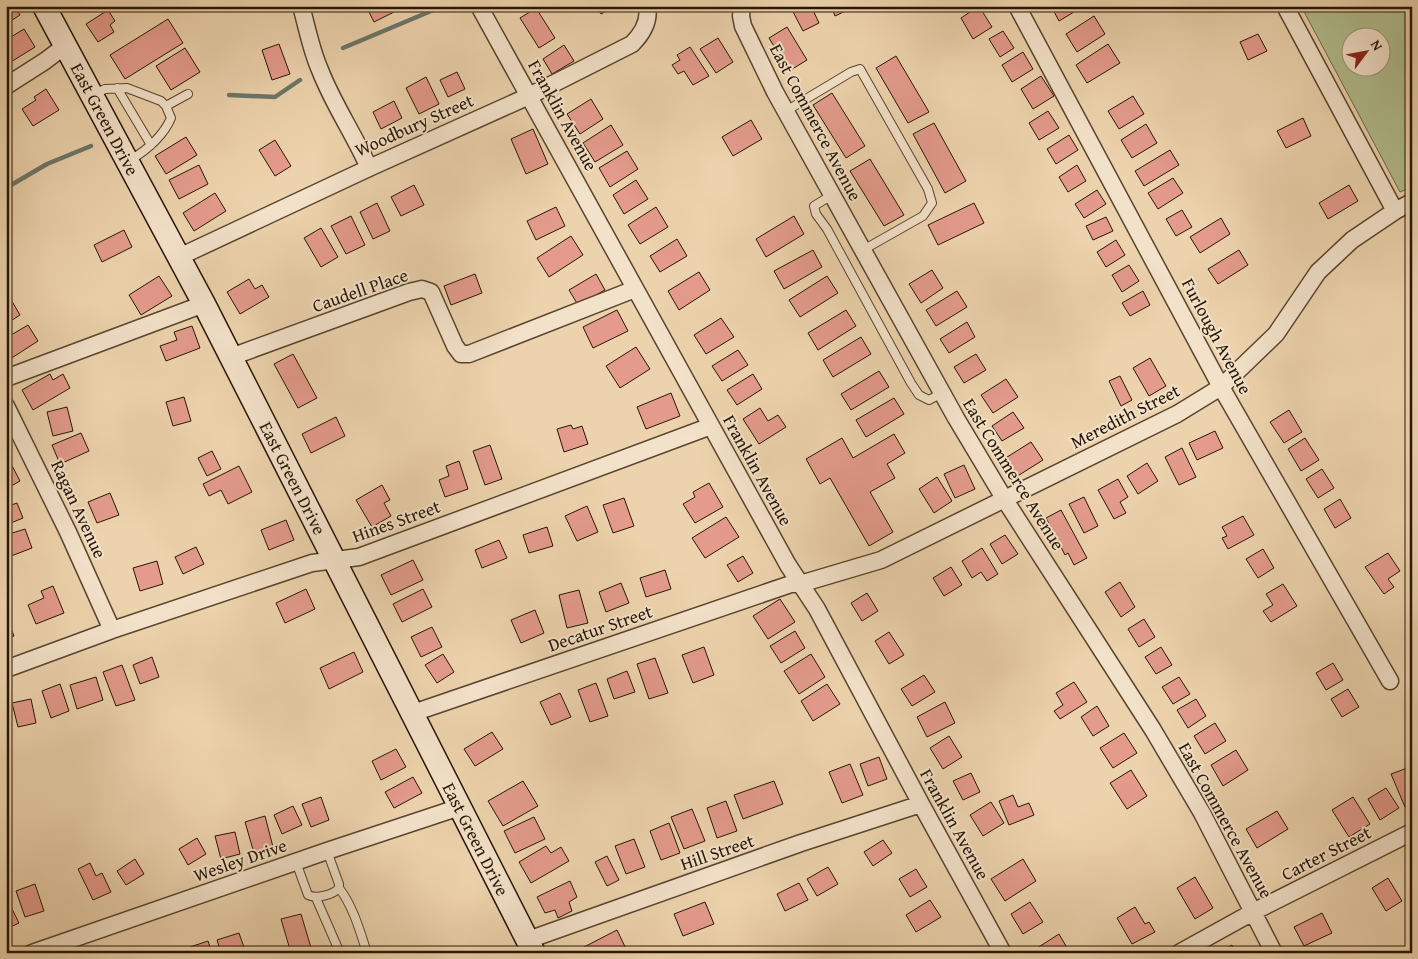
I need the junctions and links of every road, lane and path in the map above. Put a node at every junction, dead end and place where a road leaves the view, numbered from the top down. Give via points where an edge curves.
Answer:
1 (44, 6) edge
2 (301, 6) edge
3 (479, 6) edge
4 (709, 6) edge
5 (742, 6) edge
6 (1017, 6) edge
7 (1285, 6) edge
8 (648, 9) edge
9 (66, 45) junction
10 (6, 86) edge
11 (118, 88) junction
12 (188, 94) dead end
13 (92, 95) junction
14 (529, 96) junction
15 (166, 106) junction
16 (786, 111) junction
17 (151, 145) junction
18 (128, 162) junction
19 (369, 168) junction
20 (832, 195) junction
21 (1412, 202) edge
22 (1395, 211) junction
23 (863, 250) junction
24 (179, 257) junction
25 (635, 289) junction
26 (204, 304) junction
27 (231, 357) junction
28 (6, 378) edge
29 (1221, 387) junction
30 (942, 393) junction
31 (6, 406) edge
32 (711, 426) junction
33 (1005, 500) junction
34 (335, 560) junction
35 (800, 584) junction
36 (112, 630) junction
37 (6, 669) edge
38 (1390, 681) dead end
39 (413, 713) junction
40 (920, 804) junction
41 (460, 807) junction
42 (1412, 832) edge
43 (326, 851) junction
44 (296, 862) junction
45 (339, 888) junction
46 (316, 898) junction
47 (1253, 912) junction
48 (529, 949) edge
49 (32, 953) edge
50 (340, 953) edge
51 (367, 953) edge
52 (1003, 953) edge
53 (1179, 953) edge
54 (1274, 953) edge

1 - 9 main road, East Green Drive
2 - 19 street via 319,68
3 - 14 street, Franklin Avenue
4 - 8 path
5 - 16 street, East Commerce Avenue via 743,26
6 - 29 street, Furlough Avenue
7 - 22 street
8 - 14 street, Woodbury Street via 645,26 632,44
9 - 10 street
9 - 13 main road, East Green Drive
11 - 13 lane
11 - 15 lane via 154,98
11 - 17 lane
12 - 15 lane
13 - 18 main road, East Green Drive
14 - 19 street, Woodbury Street
14 - 25 street, Franklin Avenue
15 - 17 lane via 170,118 168,126
16 - 20 street, East Commerce Avenue
16 - 23 lane via 851,72 860,70 928,189 932,203 923,216
17 - 18 lane
18 - 24 main road, East Green Drive
19 - 24 street, Woodbury Street
20 - 23 street, East Commerce Avenue
20 - 30 lane via 814,206 816,214 919,395 929,400
21 - 22 street, Meredith Street
22 - 29 street, Meredith Street via 1352,240 1318,272 1276,334
23 - 30 street, East Commerce Avenue
24 - 26 main road, East Green Drive
25 - 27 street, Caudell Place via 469,354 461,354 455,346 431,292 422,289
25 - 32 street, Franklin Avenue
26 - 27 main road, East Green Drive
26 - 28 street
27 - 34 main road, East Green Drive
29 - 33 street, Meredith Street via 1177,414
29 - 38 street, Furlough Avenue
30 - 33 street, East Commerce Avenue
31 - 36 street, Ragan Avenue
32 - 34 street, Hines Street via 359,557
32 - 35 street, Franklin Avenue
33 - 35 street, Meredith Street via 881,560
33 - 47 street, East Commerce Avenue via 1153,730 1202,813
34 - 36 street, Hines Street via 312,563
34 - 39 main road, East Green Drive
35 - 39 street, Decatur Street via 791,584
35 - 40 street, Franklin Avenue via 817,609
36 - 37 street, Hines Street
39 - 41 main road, East Green Drive
40 - 48 street, Hill Street via 801,844
40 - 52 street, Franklin Avenue
41 - 43 street, Wesley Drive
41 - 48 main road, East Green Drive
42 - 47 street, Carter Street
43 - 44 street, Wesley Drive
43 - 45 lane
44 - 46 lane via 308,895
44 - 49 street, Wesley Drive
45 - 46 lane
45 - 51 lane via 353,913
46 - 50 lane
47 - 53 street, Carter Street
47 - 54 street, East Commerce Avenue

